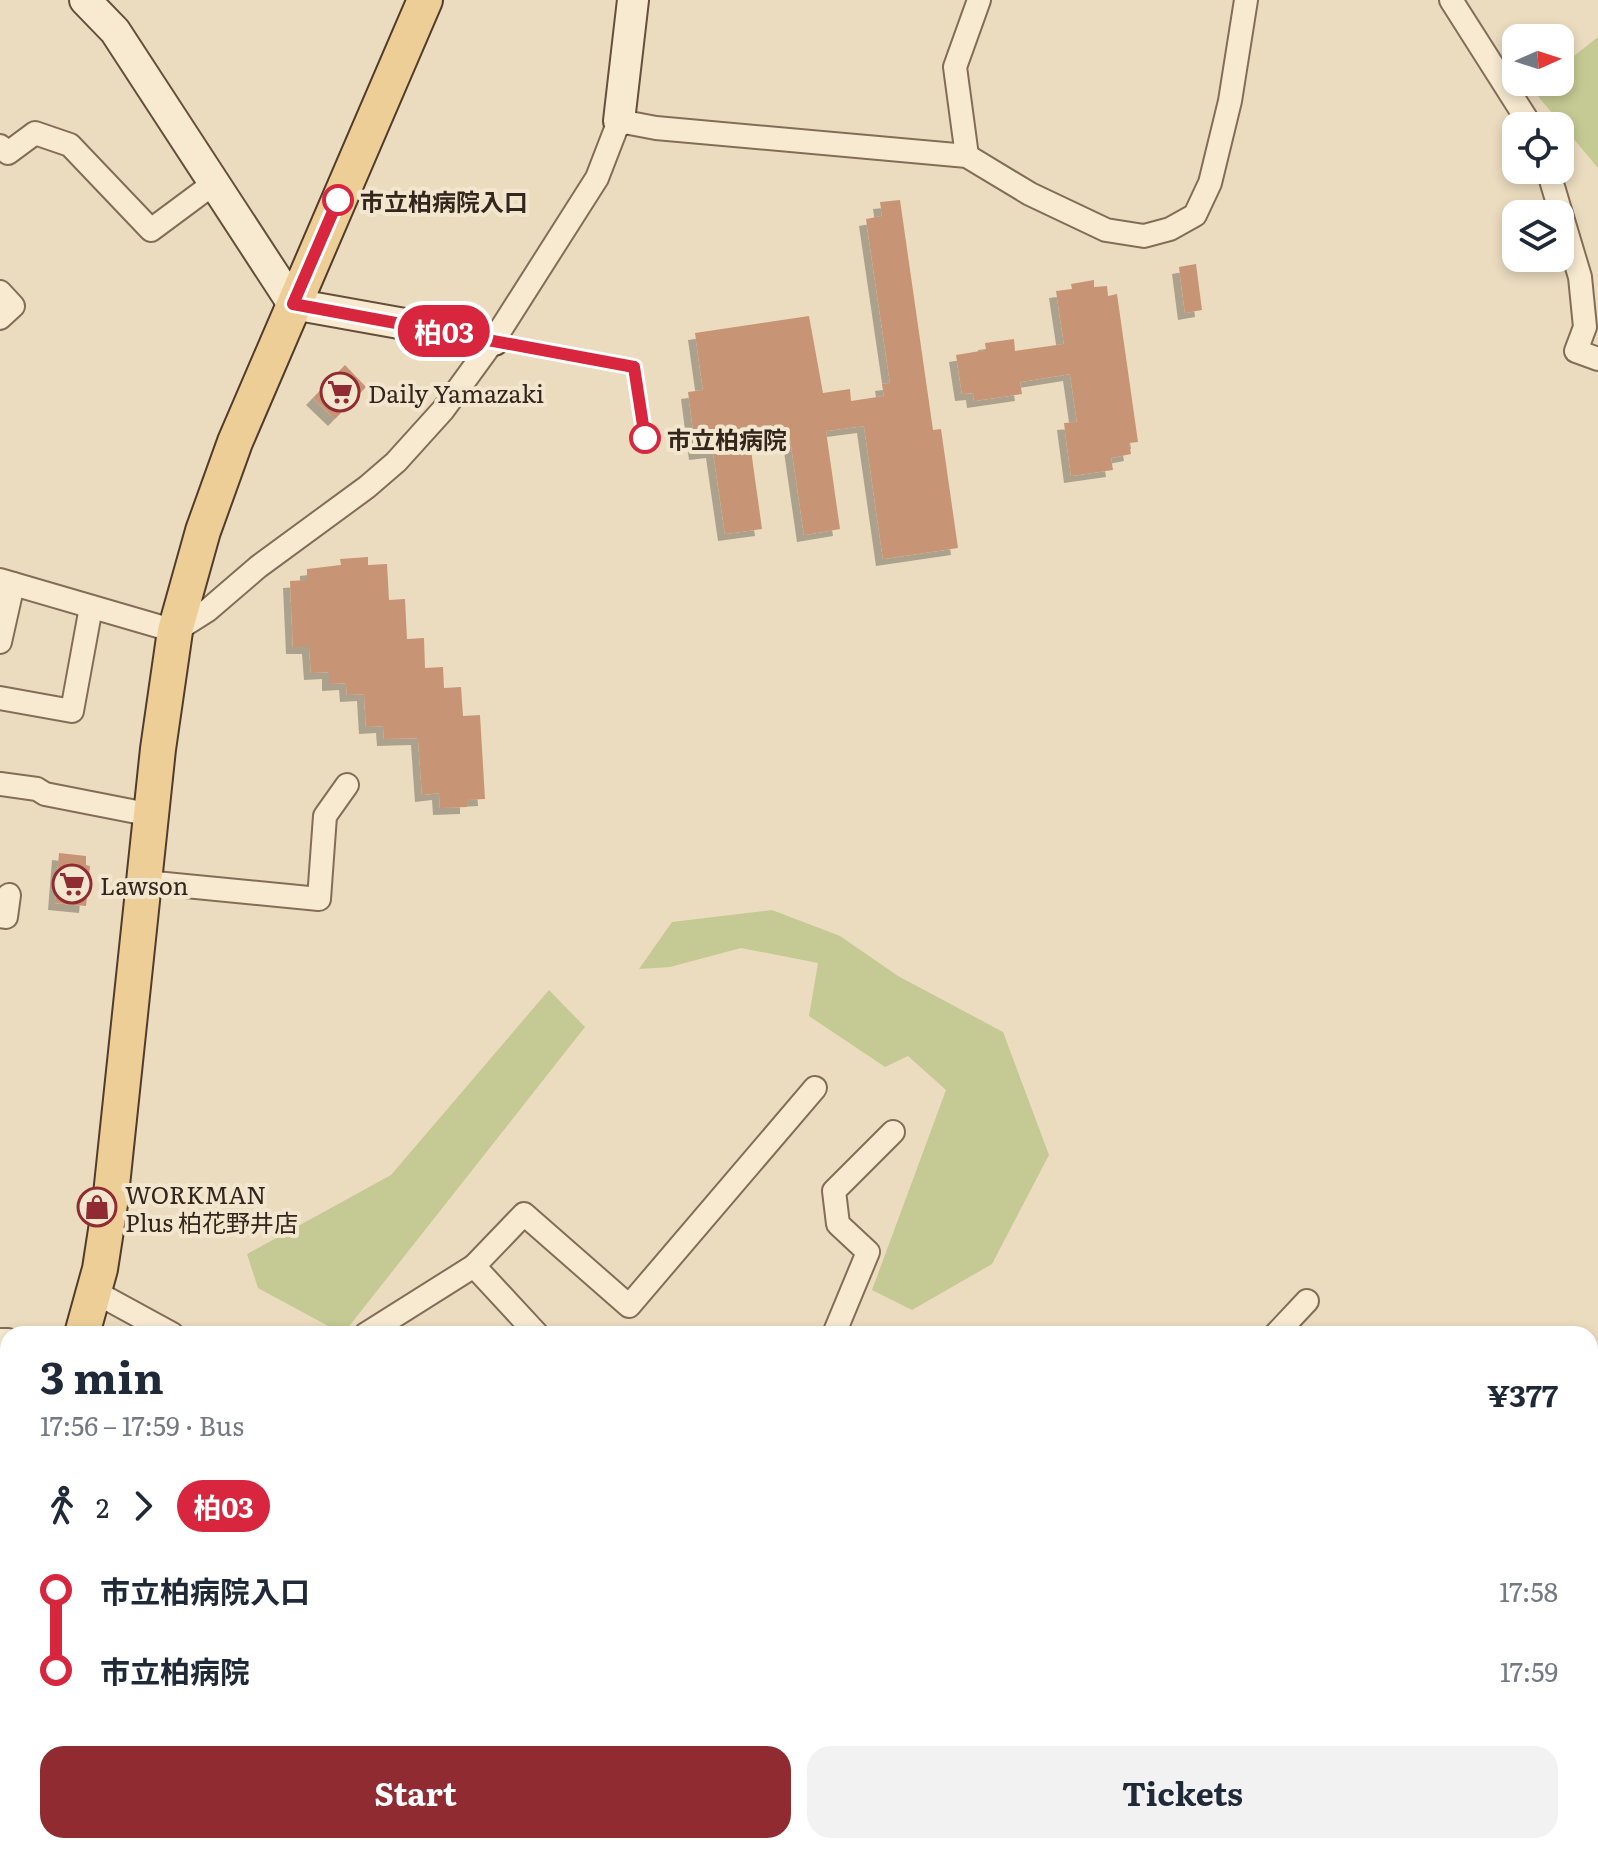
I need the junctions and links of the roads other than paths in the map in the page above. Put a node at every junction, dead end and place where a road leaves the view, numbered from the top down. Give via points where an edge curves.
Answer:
1 (85, 0) edge
2 (425, 0) edge
3 (633, 0) edge
4 (979, 0) edge
5 (1246, 0) edge
6 (1451, 0) edge
7 (1522, 112) edge
8 (619, 121) junction
9 (0, 146) edge
10 (967, 156) junction
11 (213, 184) junction
12 (1552, 184) edge
13 (0, 292) edge
14 (293, 304) junction
15 (0, 318) edge
16 (494, 340) junction
17 (1598, 359) edge
18 (6, 582) edge
19 (91, 607) junction
20 (175, 631) junction
21 (0, 642) edge
22 (0, 698) edge
23 (0, 784) edge
24 (347, 785) dead end
25 (152, 815) junction
26 (145, 882) junction
27 (9, 895) dead end
28 (0, 916) edge
29 (815, 1088) dead end
30 (893, 1132) dead end
31 (474, 1266) junction
32 (95, 1292) junction
33 (1307, 1301) dead end
34 (84, 1326) edge
35 (157, 1326) edge
36 (379, 1326) edge
37 (530, 1326) edge
38 (837, 1326) edge
39 (1284, 1326) edge

1 - 11 street via 115,31
2 - 14 main road
3 - 8 street
4 - 10 street via 955,67
5 - 10 street via 1210,183 1195,215 1170,229 1144,236 1106,230
6 - 7 street
8 - 10 street
8 - 16 street via 597,178
9 - 11 street via 8,153 35,133 70,145 151,230
11 - 14 street
12 - 17 street via 1580,277 1585,327 1576,351
13 - 15 street via 13,306
14 - 16 street
14 - 20 main road via 217,487
16 - 20 street via 443,410 396,462
18 - 19 street
18 - 21 street
19 - 20 street
19 - 22 street via 72,711
20 - 25 main road
23 - 25 street
24 - 26 street via 325,816 319,899
25 - 26 main road
26 - 32 main road via 110,1204
27 - 28 street via 6,917
29 - 31 street via 629,1306 524,1214
30 - 38 street via 834,1191 838,1224 868,1252
31 - 36 street
31 - 37 street
32 - 34 main road
32 - 35 street
33 - 39 street

